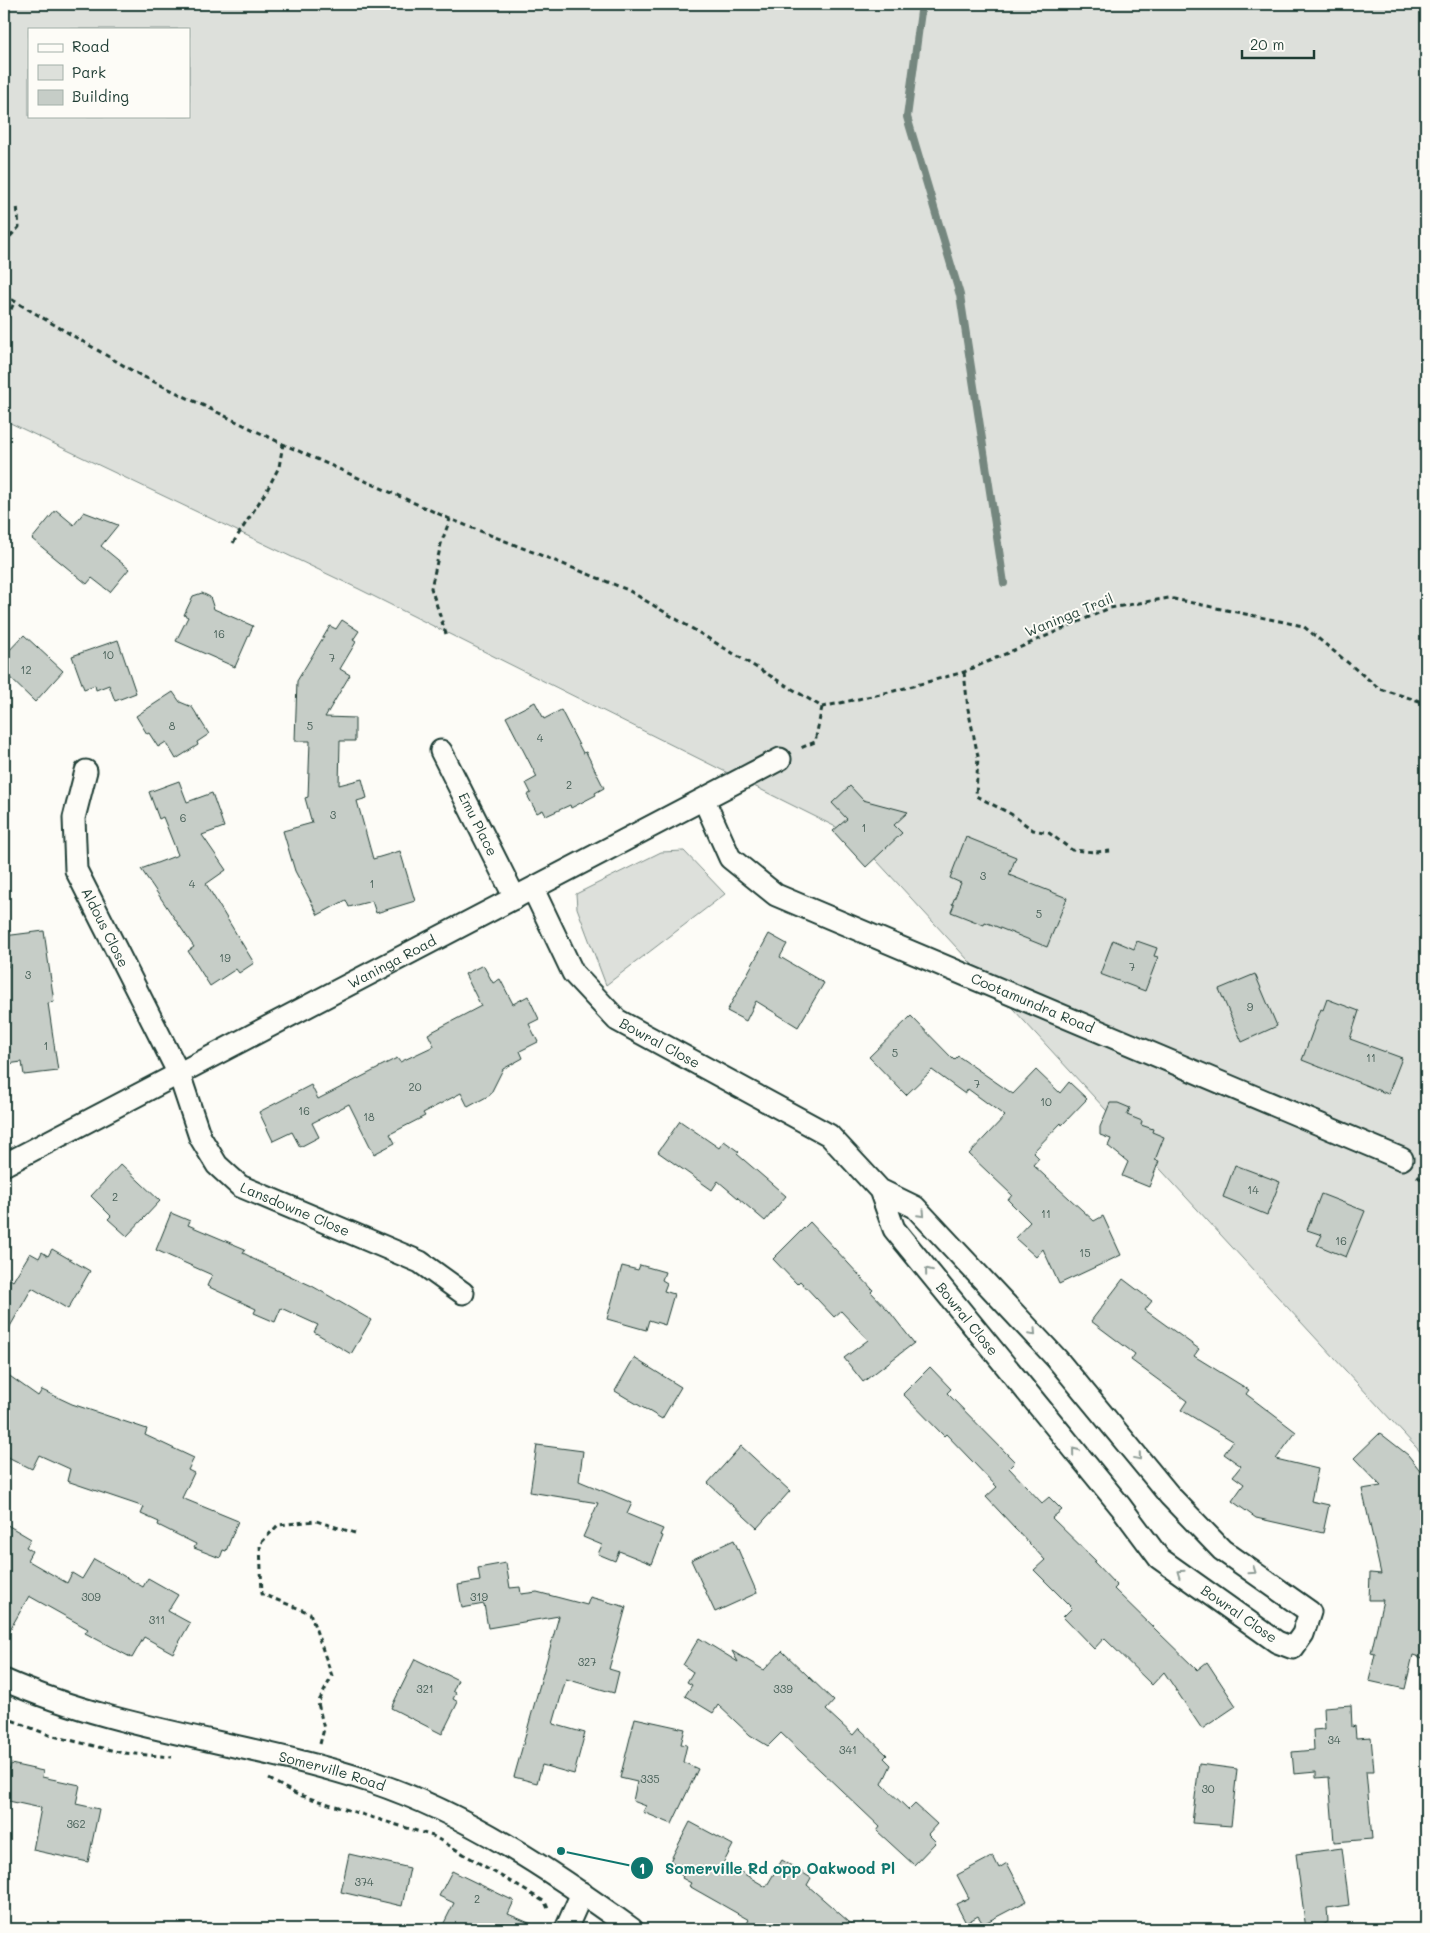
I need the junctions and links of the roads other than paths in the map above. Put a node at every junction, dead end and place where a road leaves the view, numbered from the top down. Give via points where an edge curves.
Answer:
1 (441, 751) dead end
2 (780, 759) road end
3 (86, 771) dead end
4 (704, 800) junction
5 (524, 893) junction
6 (179, 1074) junction
7 (1402, 1159) dead end
8 (4, 1165) edge
9 (880, 1190) junction
10 (463, 1293) dead end
11 (4, 1680) edge
12 (582, 1893) junction
13 (559, 1924) edge
14 (632, 1929) edge

1 - 5 street, Emu Place
2 - 4 street, Waninga Road
3 - 6 street, Aldous Close via 74,818 76,870
4 - 5 street, Waninga Road
4 - 7 street, Cootamundra Road via 730,858 776,896
5 - 6 street, Waninga Road
5 - 9 street, Bowral Close via 573,973 617,1020 829,1135
6 - 8 street, Waninga Road
6 - 10 street, Lansdowne Close via 200,1137 217,1166 240,1186 420,1262
9 -> 9 street, Bowral Close via 915,1208 1057,1359 1170,1496 1222,1550 1310,1612 1303,1634 1293,1648 1276,1642 1159,1558 894,1229
11 - 12 street, Somerville Road via 121,1720 373,1782 429,1804 498,1840
12 - 13 street
12 - 14 street, Somerville Road

